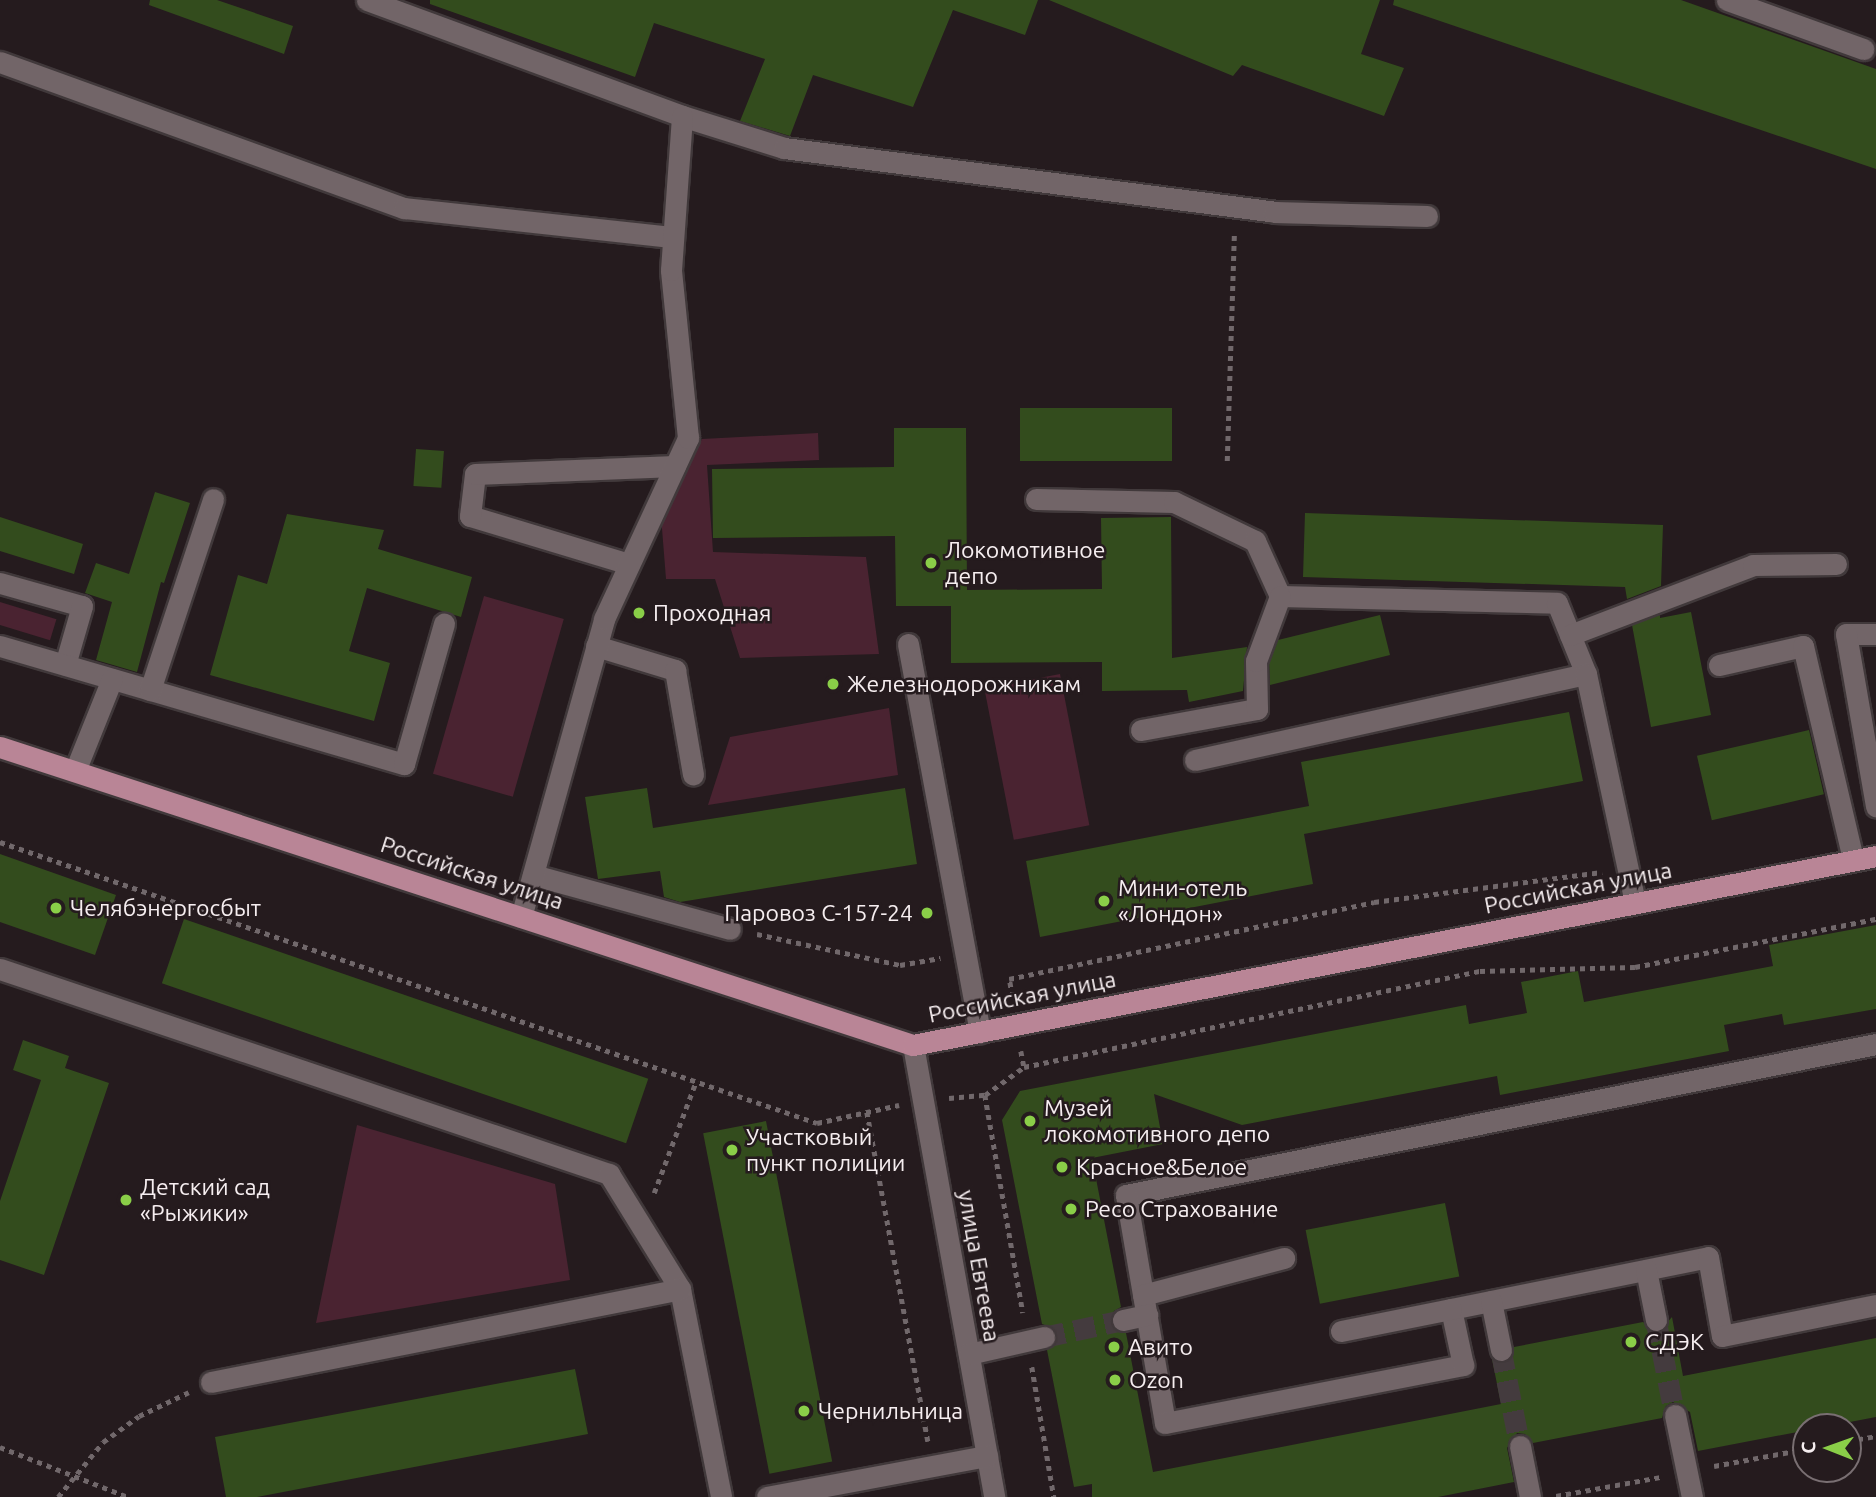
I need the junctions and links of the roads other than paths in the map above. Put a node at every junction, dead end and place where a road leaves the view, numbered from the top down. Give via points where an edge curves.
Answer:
1 (367, 0) edge
2 (1727, 0) edge
3 (1863, 50) dead end
4 (0, 62) edge
5 (682, 116) junction
6 (1427, 216) dead end
7 (672, 237) junction
8 (675, 466) junction
9 (213, 499) dead end
10 (1036, 499) dead end
11 (629, 564) junction
12 (1836, 564) dead end
13 (0, 583) edge
14 (1280, 596) junction
15 (444, 624) dead end
16 (1876, 634) edge
17 (1570, 635) junction
18 (908, 644) dead end
19 (0, 646) edge
20 (596, 646) junction
21 (65, 664) junction
22 (1718, 665) dead end
23 (1586, 674) junction
24 (112, 679) junction
25 (150, 690) junction
26 (1141, 730) dead end
27 (0, 747) edge
28 (1195, 760) dead end
29 (75, 771) junction
30 (693, 774) dead end
31 (1876, 806) edge
32 (1876, 856) edge
33 (1853, 860) junction
34 (533, 875) junction
35 (1634, 903) junction
36 (521, 917) junction
37 (730, 929) road end
38 (0, 969) edge
39 (979, 1032) junction
40 (1876, 1044) edge
41 (912, 1045) junction
42 (1284, 1258) dead end
43 (1646, 1269) junction
44 (680, 1289) junction
45 (1491, 1301) junction
46 (1145, 1305) junction
47 (1876, 1305) edge
48 (1451, 1309) junction
49 (1123, 1320) tunnel mouth
50 (1656, 1320) tunnel mouth
51 (1341, 1331) dead end
52 (1036, 1339) tunnel mouth
53 (1501, 1350) tunnel mouth
54 (969, 1354) junction
55 (211, 1382) road end
56 (1675, 1415) tunnel mouth
57 (1520, 1446) tunnel mouth
58 (987, 1456) junction
59 (720, 1497) edge
60 (767, 1497) edge
61 (994, 1497) edge
62 (1531, 1497) edge
63 (1692, 1497) edge

1 - 5 street
2 - 3 street
4 - 7 street via 404,208
5 - 6 street via 784,148 1274,212
5 - 7 street
7 - 8 street via 671,270 688,438
8 - 11 street
8 - 11 street via 475,474 470,516
9 - 25 street
10 - 14 street via 1174,502 1255,541
11 - 20 street
12 - 17 street via 1753,565
13 - 21 street via 82,606
14 - 17 street via 1557,603
14 - 26 street via 1256,661 1257,709
15 - 25 street via 404,764
16 - 31 street via 1846,634
17 - 23 street
18 - 39 street
19 - 21 street
20 - 30 street via 675,670
20 - 34 street
21 - 24 street
22 - 33 street via 1803,646
23 - 28 street
23 - 35 street
24 - 25 street
24 - 29 street
27 - 29 main road, Российская улица
29 - 36 main road, Российская улица
32 - 33 main road, Российская улица
33 - 35 main road, Российская улица
34 - 36 street
34 - 37 street
35 - 39 main road, Российская улица
36 - 41 main road, Российская улица
38 - 44 street via 609,1174
39 - 41 main road, Российская улица
40 - 46 street via 1126,1195
41 - 54 street, улица Евтеева
42 - 46 street
43 - 45 street
43 - 47 street via 1708,1257 1722,1336
43 - 50 street
44 - 55 street
44 - 59 street
45 - 48 street
45 - 53 street
46 - 48 street via 1165,1423 1463,1365
46 - 49 street
48 - 51 street
52 - 54 street
54 - 58 street, улица Евтеева
56 - 63 street
57 - 62 street
58 - 60 street
58 - 61 street, улица Евтеева

